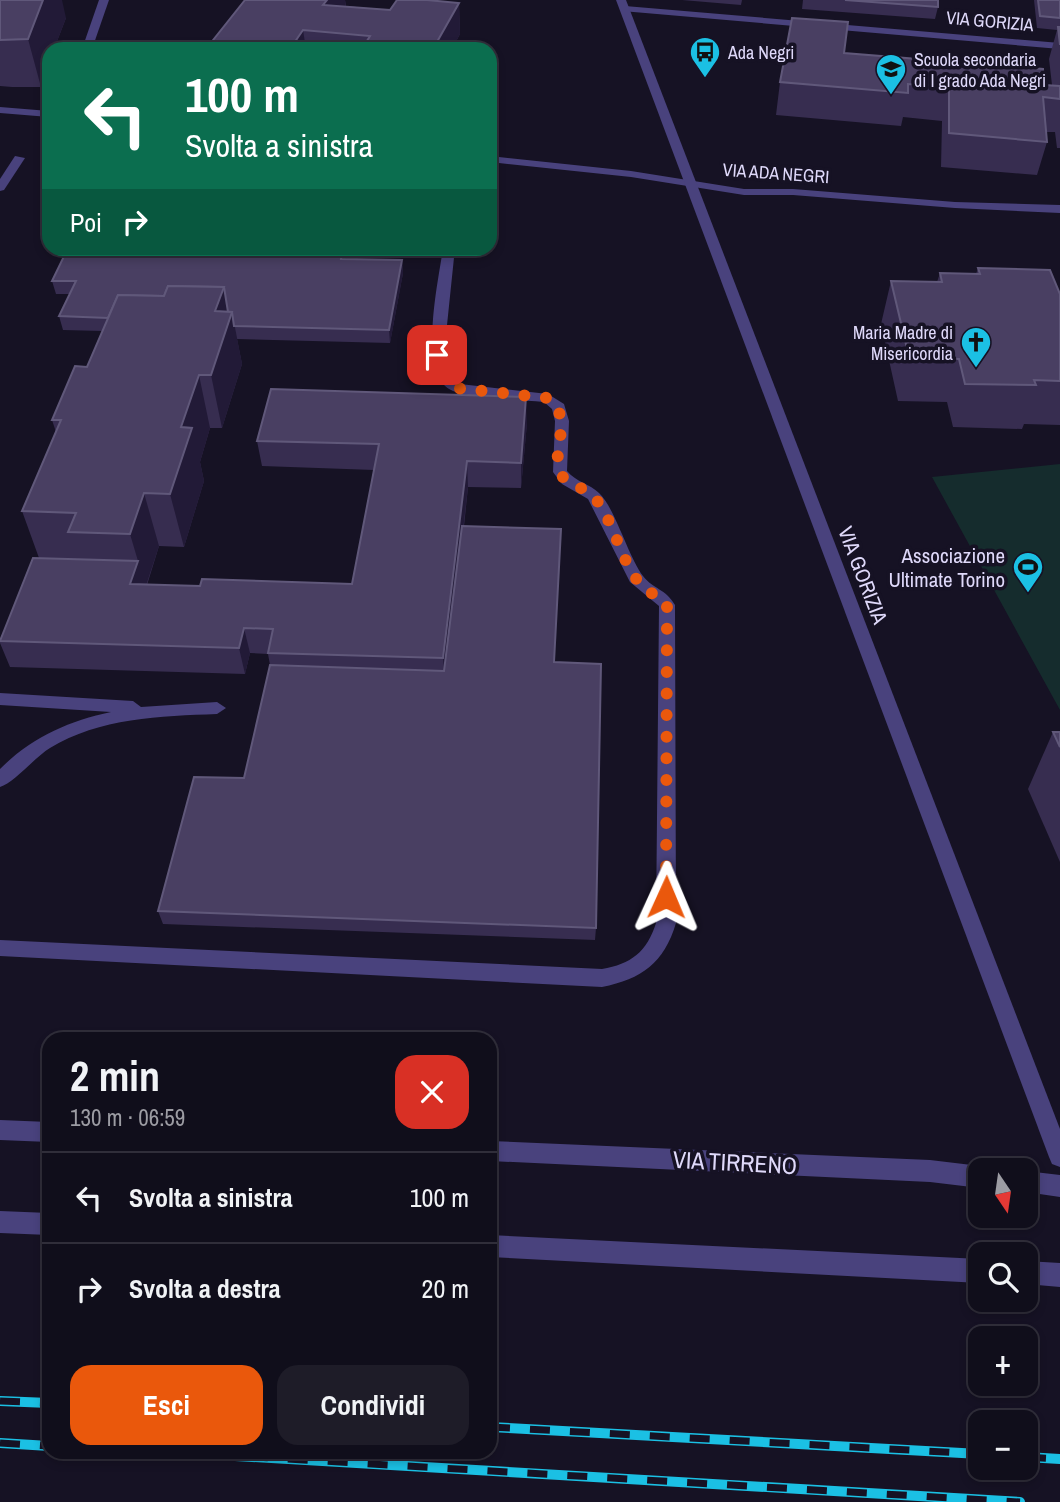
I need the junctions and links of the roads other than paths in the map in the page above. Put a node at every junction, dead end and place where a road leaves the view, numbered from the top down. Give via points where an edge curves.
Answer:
1 (104, 0) edge
2 (623, 5) edge
3 (89, 42) edge
4 (1060, 46) edge
5 (0, 110) edge
6 (42, 113) edge
7 (19, 158) dead end
8 (497, 160) edge
9 (691, 183) junction
10 (0, 188) edge
11 (1060, 209) edge
12 (448, 256) edge
13 (0, 699) edge
14 (217, 708) dead end
15 (165, 709) junction
16 (0, 780) edge
17 (0, 948) edge
18 (0, 1130) edge
19 (42, 1132) edge
20 (497, 1152) edge
21 (1060, 1157) edge
22 (968, 1176) edge
23 (1038, 1183) edge
24 (1060, 1186) edge
25 (0, 1222) edge
26 (42, 1224) edge
27 (497, 1246) edge
28 (968, 1270) edge
29 (1038, 1274) edge
30 (1060, 1275) edge

1 - 3 street
2 - 4 street, VIA GORIZIA
2 - 9 street, VIA GORIZIA
5 - 6 street
7 - 10 street
8 - 9 street, VIA ADA NEGRI
9 - 11 street, VIA ADA NEGRI via 744,192
9 - 21 street, VIA GORIZIA
12 - 17 street via 437,355 448,382 456,388 548,398 559,407 560,472 566,481 594,496 636,578 667,605 666,923 656,952 630,970 602,978
13 - 15 street
14 - 15 street
15 - 16 street via 96,720 40,745
18 - 19 street
20 - 22 street, VIA TIRRENO
23 - 24 street
25 - 26 street
27 - 28 street
29 - 30 street

